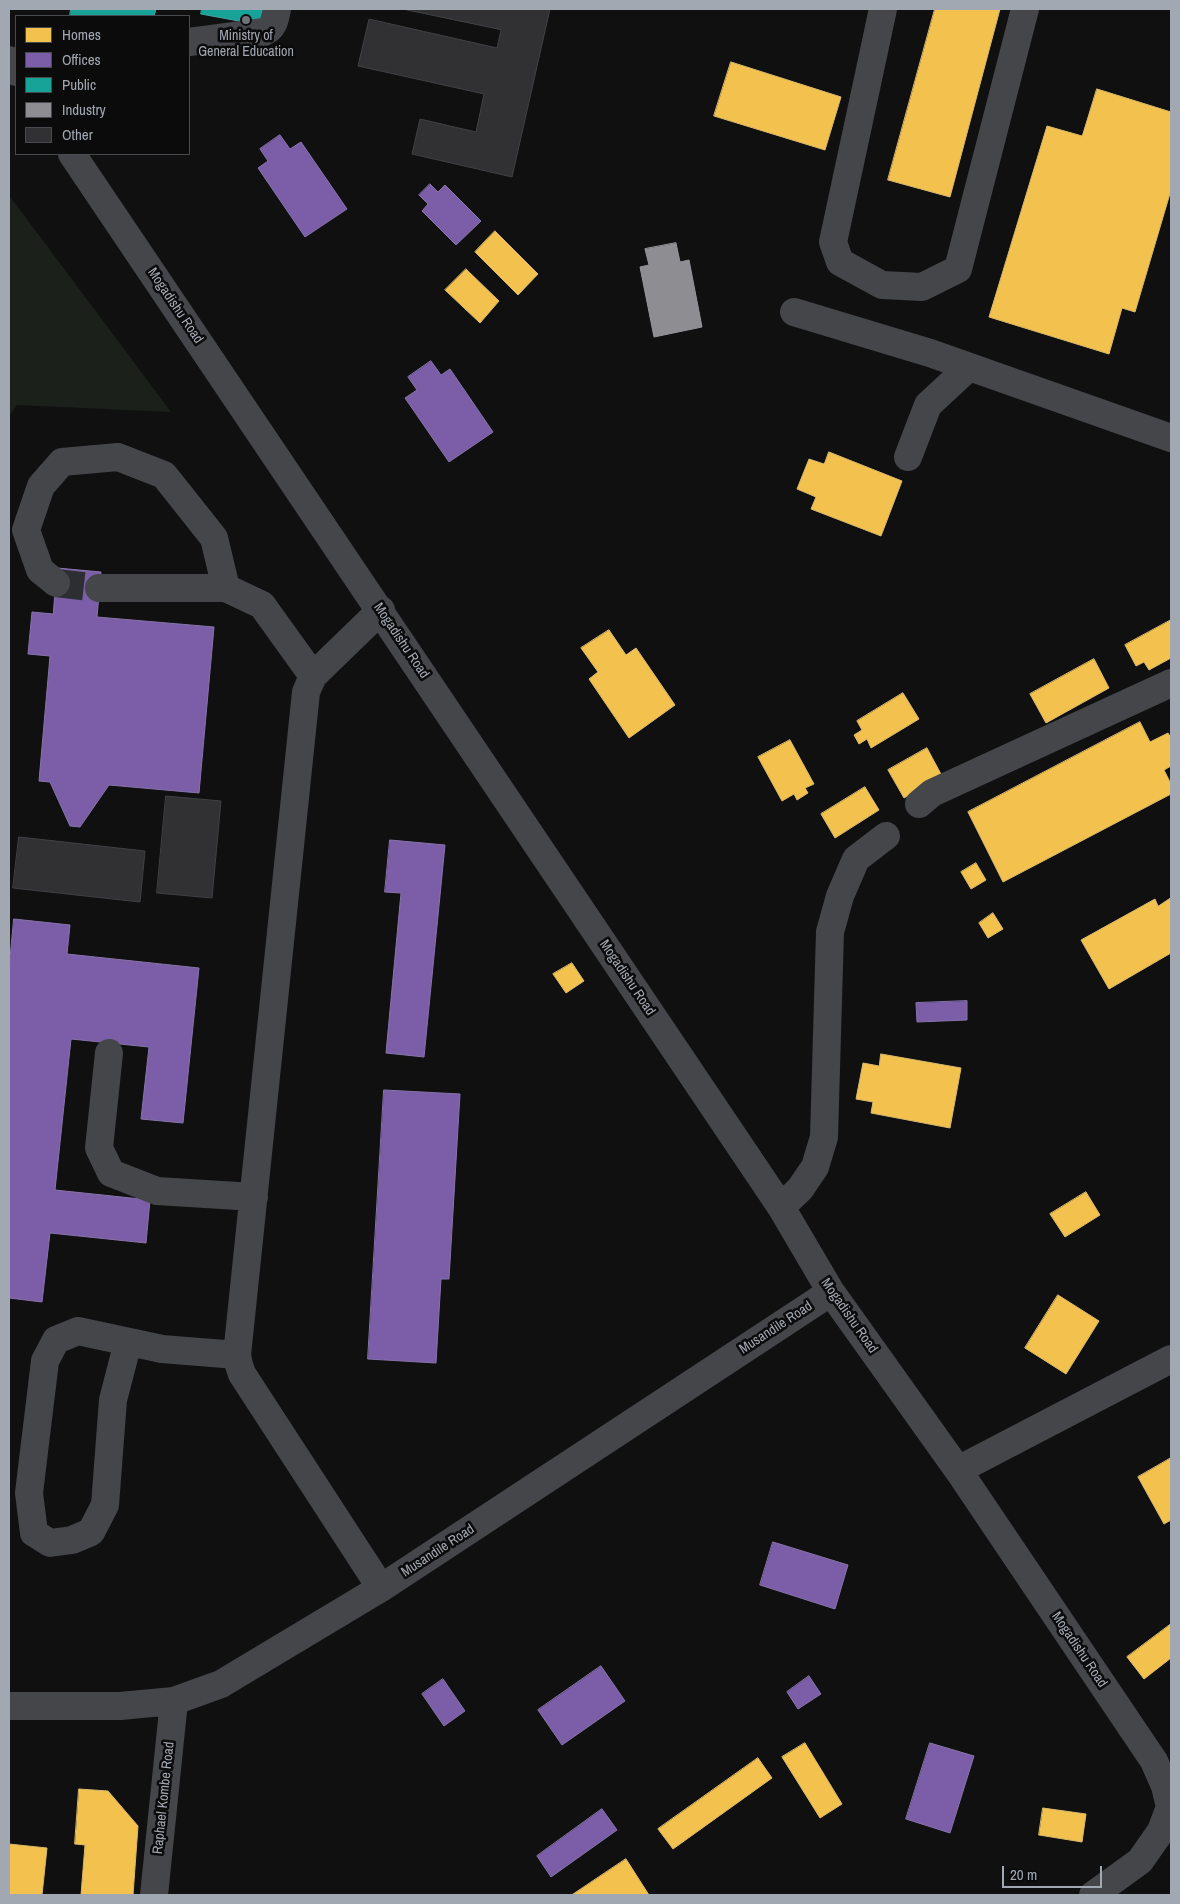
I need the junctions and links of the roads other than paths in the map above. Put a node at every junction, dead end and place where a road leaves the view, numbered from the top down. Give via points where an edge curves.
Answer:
1 (277, 9) edge
2 (883, 9) edge
3 (1025, 9) edge
4 (190, 42) edge
5 (73, 155) edge
6 (794, 312) dead end
7 (969, 367) junction
8 (1171, 438) edge
9 (908, 456) dead end
10 (56, 583) tunnel mouth
11 (99, 588) tunnel mouth
12 (226, 588) junction
13 (380, 610) junction
14 (313, 676) junction
15 (1171, 683) edge
16 (919, 804) dead end
17 (886, 836) dead end
18 (109, 1053) dead end
19 (254, 1197) junction
20 (781, 1207) junction
21 (831, 1292) junction
22 (128, 1342) junction
23 (238, 1355) junction
24 (1171, 1360) edge
25 (958, 1470) junction
26 (381, 1588) junction
27 (174, 1701) junction
28 (9, 1706) edge
29 (1171, 1808) edge
30 (154, 1895) edge
31 (1093, 1895) edge

1 - 4 street via 270,30
2 - 3 street via 833,242 840,262 882,285 922,287 958,269
5 - 13 street, Mogadishu Road
6 - 7 street
7 - 8 street
7 - 9 street via 928,404
10 - 12 street via 40,570 26,530 41,486 62,462 118,457 164,475 214,538
11 - 12 street
12 - 14 street via 262,605
13 - 14 street
13 - 20 street, Mogadishu Road
14 - 19 street via 306,692
15 - 16 street via 932,793
17 - 20 street via 856,859 840,896 830,932 824,1137 815,1167 800,1189
18 - 19 street via 99,1148 111,1173 157,1191
19 - 23 street
20 - 21 street, Mogadishu Road
21 - 25 street, Mogadishu Road
21 - 26 street, Musandile Road
22 - 22 street via 113,1400 106,1505 91,1532 72,1540 50,1543 34,1533 29,1493 45,1361 56,1340 78,1331
22 - 23 street via 162,1349
23 - 26 street via 242,1374
24 - 25 street
25 - 29 street, Mogadishu Road via 1154,1761
26 - 27 street, Musandile Road via 221,1684
27 - 28 street, Musandile Road via 120,1706
27 - 30 street, Raphael Kombe Road
29 - 31 street via 1140,1861

